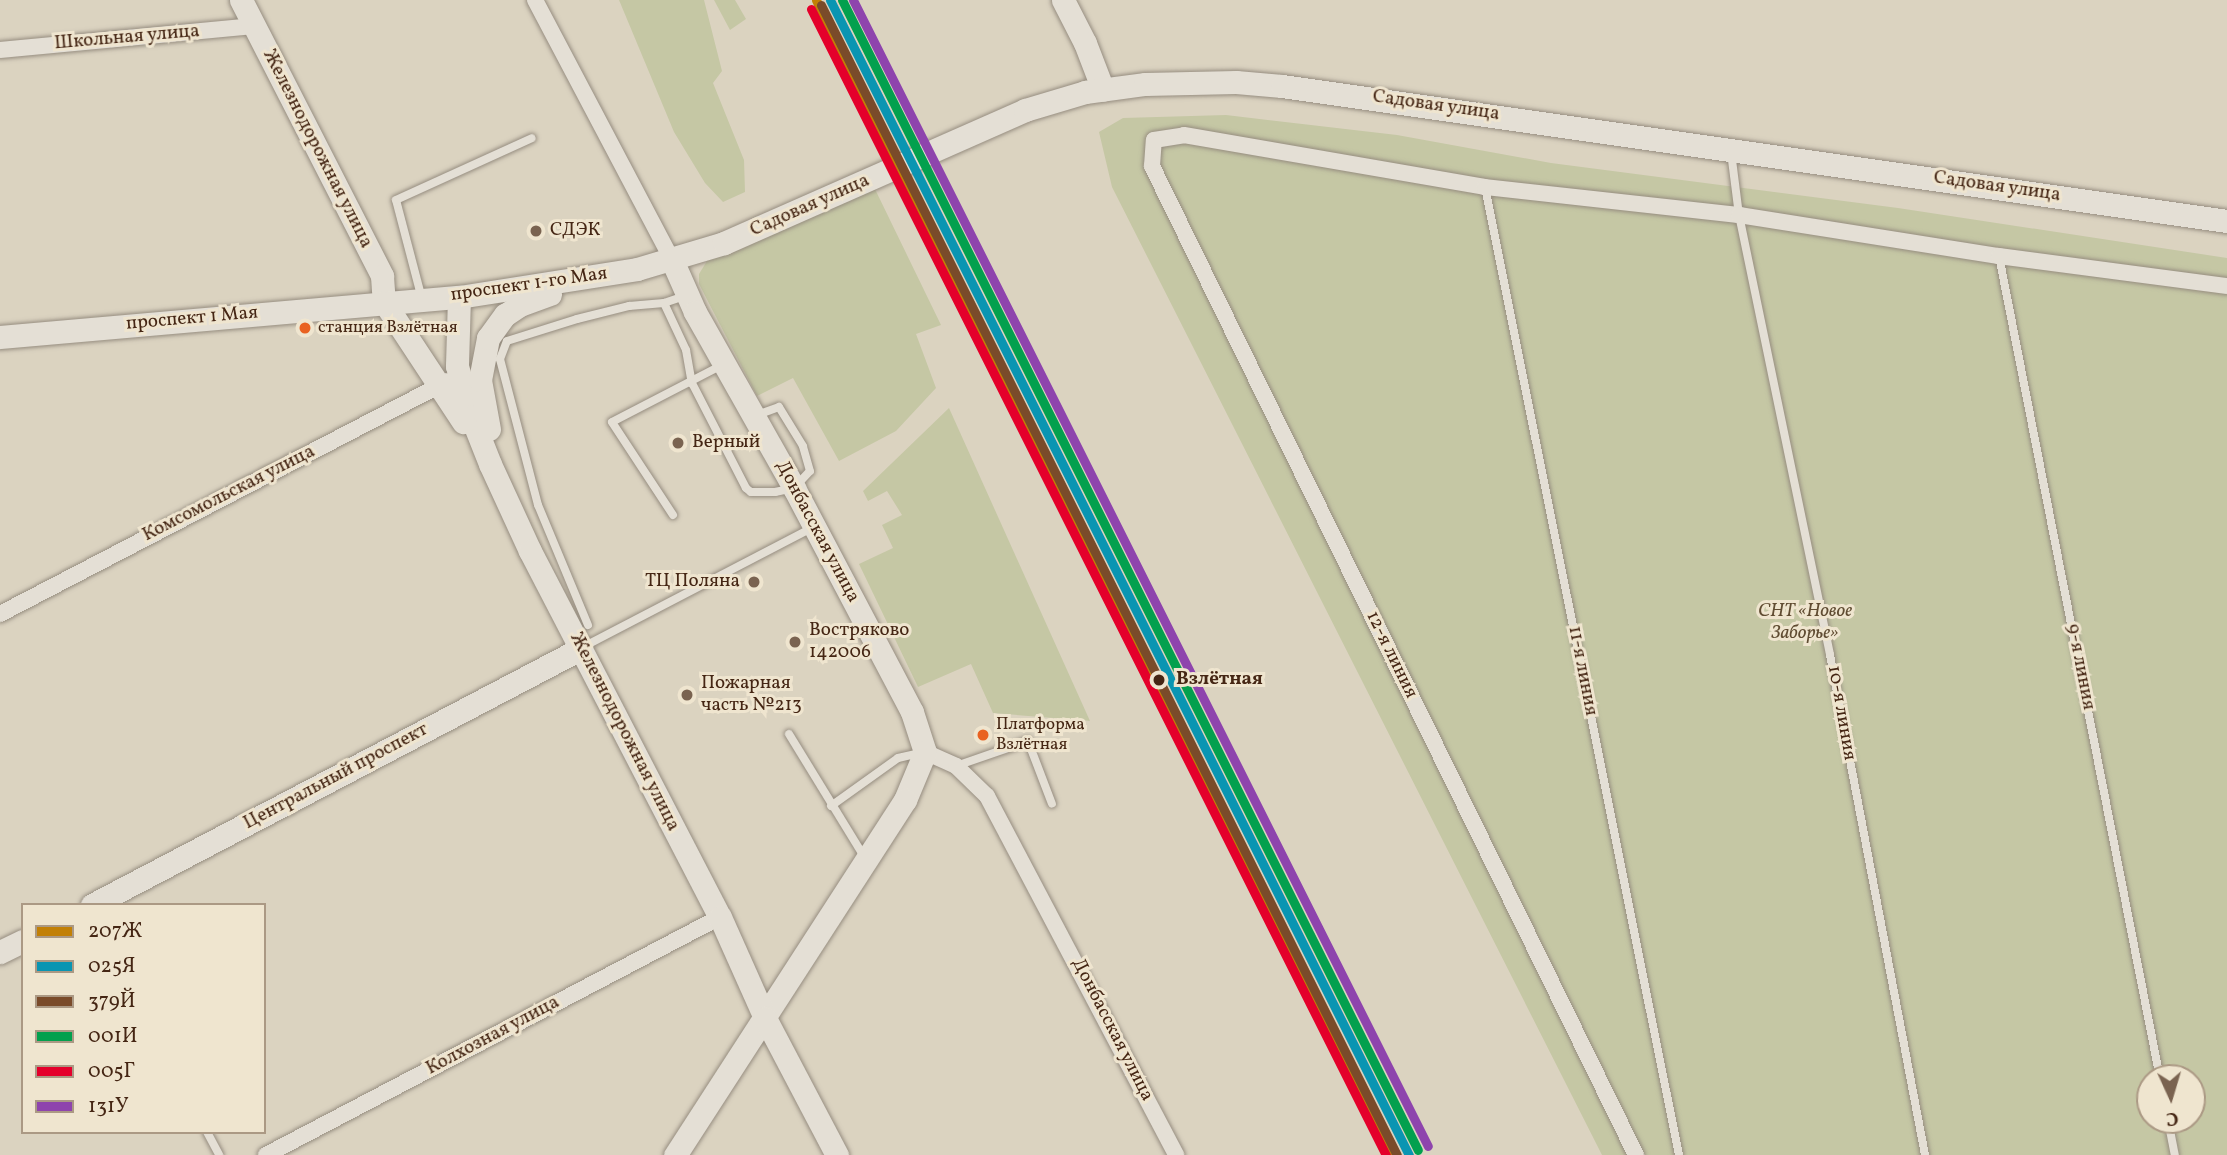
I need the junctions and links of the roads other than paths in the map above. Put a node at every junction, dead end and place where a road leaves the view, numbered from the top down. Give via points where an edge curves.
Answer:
1 (241, 0) edge
2 (535, 0) edge
3 (1063, 0) edge
4 (254, 26) junction
5 (0, 50) edge
6 (1103, 90) junction
7 (532, 138) dead end
8 (1731, 149) junction
9 (1485, 187) junction
10 (1738, 215) junction
11 (2227, 221) edge
12 (1999, 256) junction
13 (672, 260) junction
14 (637, 269) junction
15 (2227, 286) edge
16 (687, 295) junction
17 (458, 297) junction
18 (422, 299) junction
19 (384, 302) junction
20 (664, 303) junction
21 (0, 338) edge
22 (725, 363) junction
23 (450, 379) junction
24 (692, 383) junction
25 (794, 488) junction
26 (510, 508) junction
27 (673, 515) dead end
28 (815, 527) junction
29 (0, 614) edge
30 (588, 625) dead end
31 (580, 649) junction
32 (789, 734) dead end
33 (925, 752) junction
34 (956, 766) junction
35 (1052, 804) dead end
36 (831, 806) junction
37 (866, 860) junction
38 (96, 903) edge
39 (720, 917) junction
40 (21, 942) edge
41 (0, 952) edge
42 (765, 1018) junction
43 (2157, 1064) edge
44 (208, 1134) edge
45 (2171, 1134) edge
46 (219, 1155) edge
47 (266, 1155) edge
48 (675, 1155) edge
49 (836, 1155) edge
50 (1176, 1155) edge
51 (1636, 1155) edge
52 (1679, 1155) edge
53 (1925, 1155) edge
54 (2175, 1155) edge

1 - 4 main road, Железнодорожная улица
2 - 13 street, Донбасская улица
3 - 6 main road
4 - 5 street, Школьная улица
4 - 19 main road, Железнодорожная улица via 382,276
6 - 8 main road, Садовая улица via 1196,82 1282,86
6 - 13 main road, Садовая улица via 1025,110 800,211
7 - 18 lane via 396,200
8 - 10 lane, 10-я линия
8 - 11 main road, Садовая улица
9 - 10 street
9 - 51 street, 12-я линия via 1184,135 1154,140 1151,153 1152,166
9 - 52 lane, 11-я линия
10 - 12 street
10 - 53 lane, 10-я линия via 1827,642
12 - 15 street
12 - 43 lane, 9-я линия
13 - 14 main road, проспект 1-го Мая
13 - 16 main road, Донбасская улица
14 - 17 main road, проспект 1-го Мая
14 - 26 main road via 520,305 505,315 488,338 481,363 482,400
16 - 20 lane
16 - 22 main road, Донбасская улица
17 - 18 main road, проспект 1-го Мая
17 - 23 main road, Железнодорожная улица
18 - 19 main road, проспект 1-го Мая
19 - 21 main road, проспект 1 Мая
19 - 23 main road
20 - 24 lane via 686,350
20 - 30 lane via 629,306 508,341 500,359 538,505
22 - 24 lane
22 - 25 main road, Донбасская улица
23 - 26 main road, Железнодорожная улица
23 - 29 street, Комсомольская улица
24 - 25 lane via 746,488 775,492
24 - 27 lane via 612,422
25 - 28 main road, Донбасская улица
26 - 31 main road, Железнодорожная улица
28 - 31 lane
28 - 33 main road, Донбасская улица via 912,712
31 - 38 main road, Центральный проспект
31 - 39 main road, Железнодорожная улица
32 - 36 lane
33 - 34 street, Донбасская улица
33 - 36 lane via 898,758
33 - 37 main road via 905,800
34 - 35 lane via 1028,741
34 - 50 street, Донбасская улица via 980,788 1003,822
36 - 37 lane
37 - 42 main road
39 - 42 main road, Железнодорожная улица
39 - 47 street, Колхозная улица
40 - 41 main road
42 - 48 main road
42 - 49 main road, Железнодорожная улица
44 - 46 lane
45 - 54 lane

